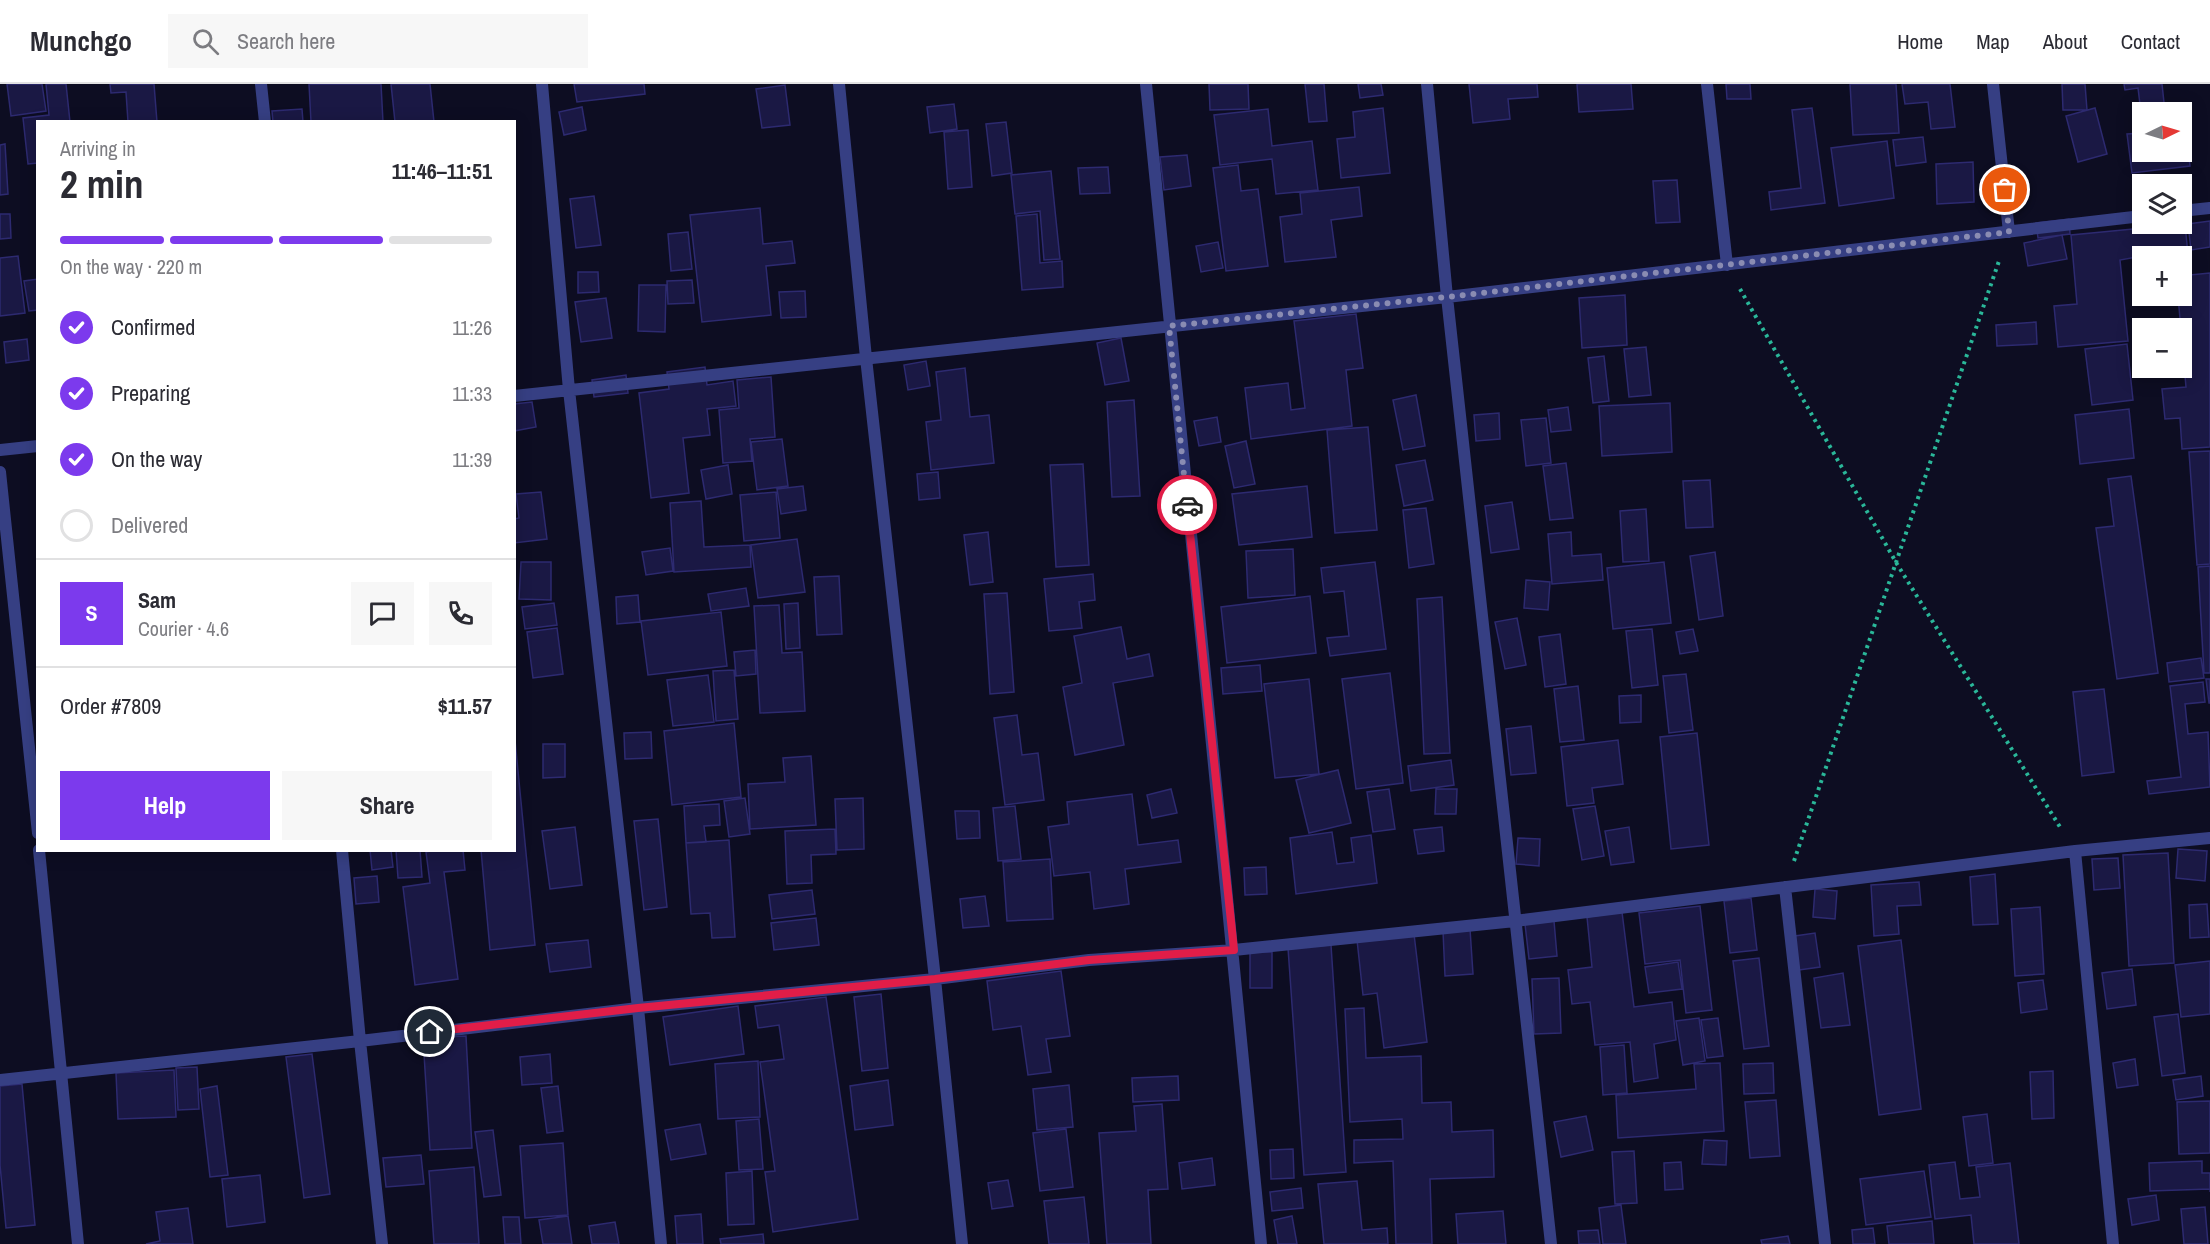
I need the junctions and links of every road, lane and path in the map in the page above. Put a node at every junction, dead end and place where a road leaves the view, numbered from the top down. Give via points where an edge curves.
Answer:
1 (261, 84) edge
2 (542, 84) edge
3 (839, 84) edge
4 (1146, 84) edge
5 (1426, 84) edge
6 (1707, 84) edge
7 (1994, 84) edge
8 (265, 120) edge
9 (2210, 208) edge
10 (2192, 210) edge
11 (2132, 217) edge
12 (2009, 232) junction
13 (1727, 265) junction
14 (1447, 297) junction
15 (1169, 326) junction
16 (866, 358) junction
17 (568, 390) junction
18 (516, 396) edge
19 (36, 446) edge
20 (0, 450) edge
21 (0, 472) edge
22 (1897, 564) junction
23 (36, 814) edge
24 (2210, 838) edge
25 (2075, 851) junction
26 (39, 852) edge
27 (342, 852) edge
28 (1785, 887) junction
29 (1515, 921) junction
30 (1234, 950) junction
31 (935, 979) junction
32 (638, 1008) junction
33 (360, 1041) junction
34 (61, 1074) junction
35 (0, 1080) edge
36 (78, 1244) edge
37 (382, 1244) edge
38 (661, 1244) edge
39 (962, 1244) edge
40 (1261, 1244) edge
41 (1551, 1244) edge
42 (1825, 1244) edge
43 (2113, 1244) edge

1 - 8 street
2 - 17 street
3 - 16 street
4 - 15 street
5 - 14 street
6 - 13 street
7 - 12 street
9 - 10 street
11 - 12 street
12 - 13 street
12 - 22 path
13 - 14 street
13 - 22 path
14 - 15 street
14 - 29 street
15 - 16 street
15 - 30 street
16 - 17 street
16 - 31 street
17 - 18 street
17 - 32 street
19 - 20 street
21 - 23 street
22 - 25 path
22 - 28 path
24 - 25 street
25 - 28 street
25 - 43 street
26 - 34 street
27 - 33 street
28 - 29 street
28 - 42 street
29 - 30 street
29 - 41 street
30 - 31 street via 1089,960
30 - 40 street
31 - 32 street
31 - 39 street
32 - 33 street
32 - 38 street
33 - 34 street
33 - 37 street
34 - 35 street
34 - 36 street

